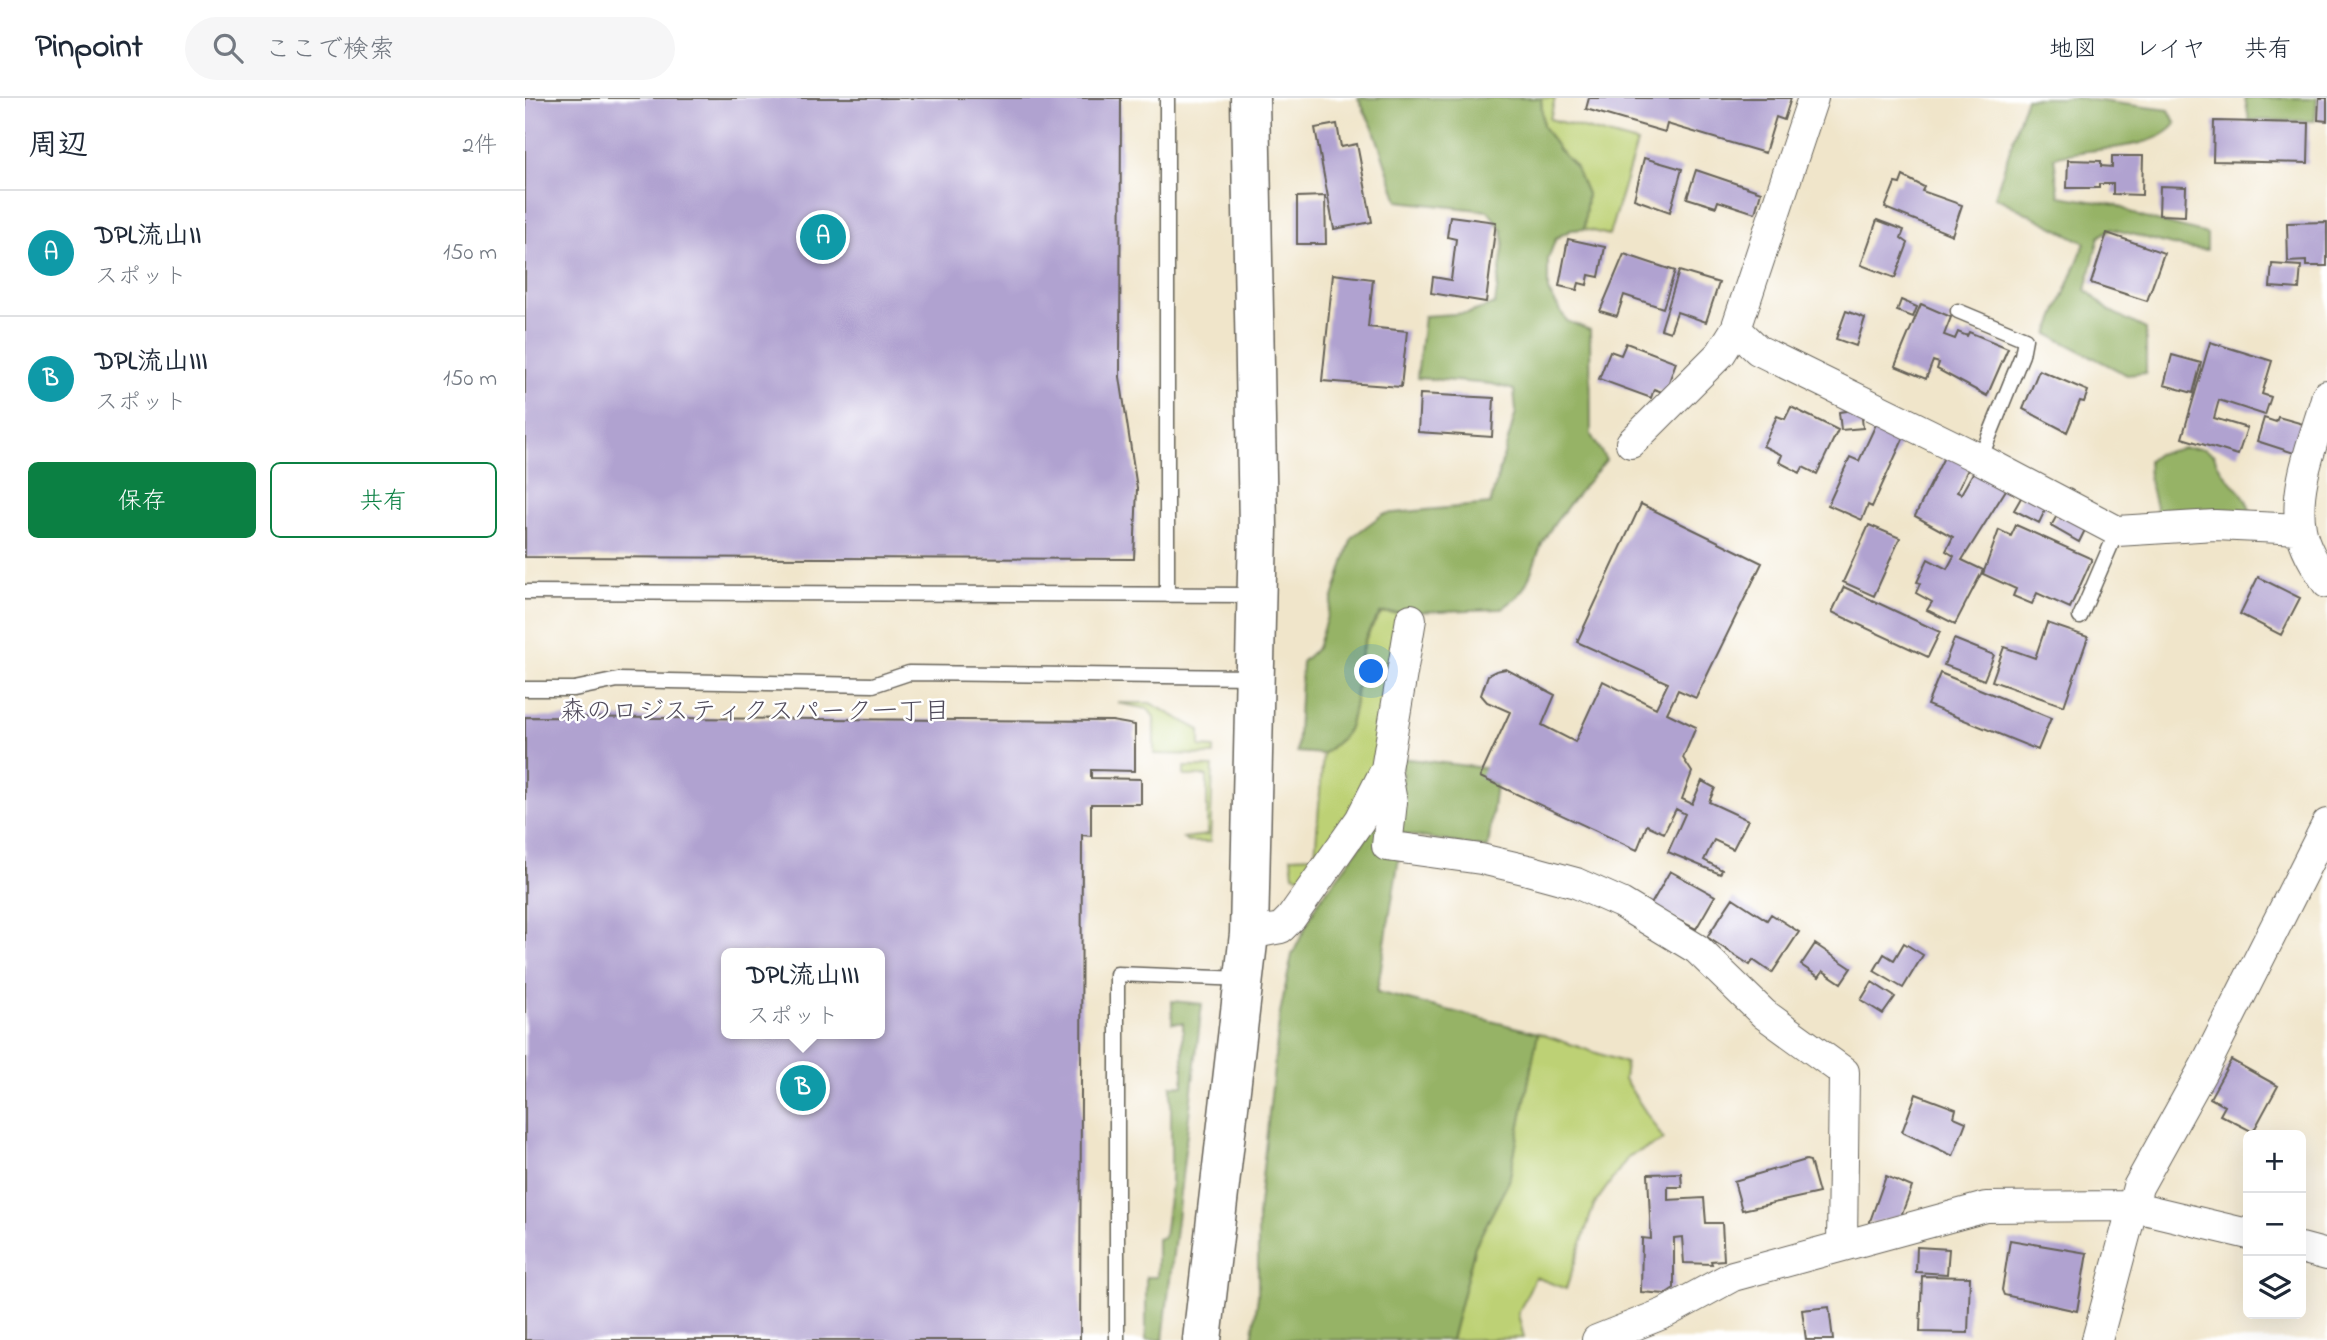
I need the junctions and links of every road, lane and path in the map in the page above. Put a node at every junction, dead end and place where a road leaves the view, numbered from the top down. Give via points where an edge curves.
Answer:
1 (1167, 98) edge
2 (1250, 98) edge
3 (1813, 98) edge
4 (1958, 311) dead end
5 (1735, 329) junction
6 (2327, 396) edge
7 (1631, 443) dead end
8 (1980, 459) junction
9 (2301, 529) junction
10 (2117, 531) junction
11 (2327, 583) edge
12 (525, 592) edge
13 (1167, 595) junction
14 (1256, 595) junction
15 (2080, 617) dead end
16 (1412, 619) dead end
17 (1254, 677) junction
18 (525, 689) edge
19 (1386, 769) junction
20 (2327, 824) edge
21 (1249, 934) junction
22 (1246, 980) junction
23 (2131, 1206) junction
24 (2243, 1233) edge
25 (1842, 1245) junction
26 (2306, 1249) edge
27 (2327, 1255) edge
28 (1117, 1340) edge
29 (1202, 1340) edge
30 (1597, 1340) edge
31 (2097, 1340) edge

1 - 13 lane
2 - 14 street
3 - 5 street
4 - 8 lane via 2025,340
5 - 7 street via 1721,353
5 - 8 street via 1758,350
6 - 9 street via 2301,487
8 - 10 street
9 - 10 street via 2215,525
9 - 11 street via 2313,562
10 - 15 lane
12 - 13 lane
13 - 14 lane
14 - 17 street
16 - 19 street
17 - 18 lane via 909,673 873,685 618,680 575,689
17 - 21 street
19 - 21 street via 1360,820 1291,918 1281,928
19 - 25 street via 1392,803 1387,846 1528,870 1577,883 1621,903 1697,949 1764,1014 1844,1072
20 - 23 street
21 - 22 street
22 - 28 lane via 1117,974
22 - 29 street
23 - 24 street
23 - 25 street via 1986,1207
23 - 31 street
25 - 30 street via 1733,1276 1665,1312
26 - 27 street

